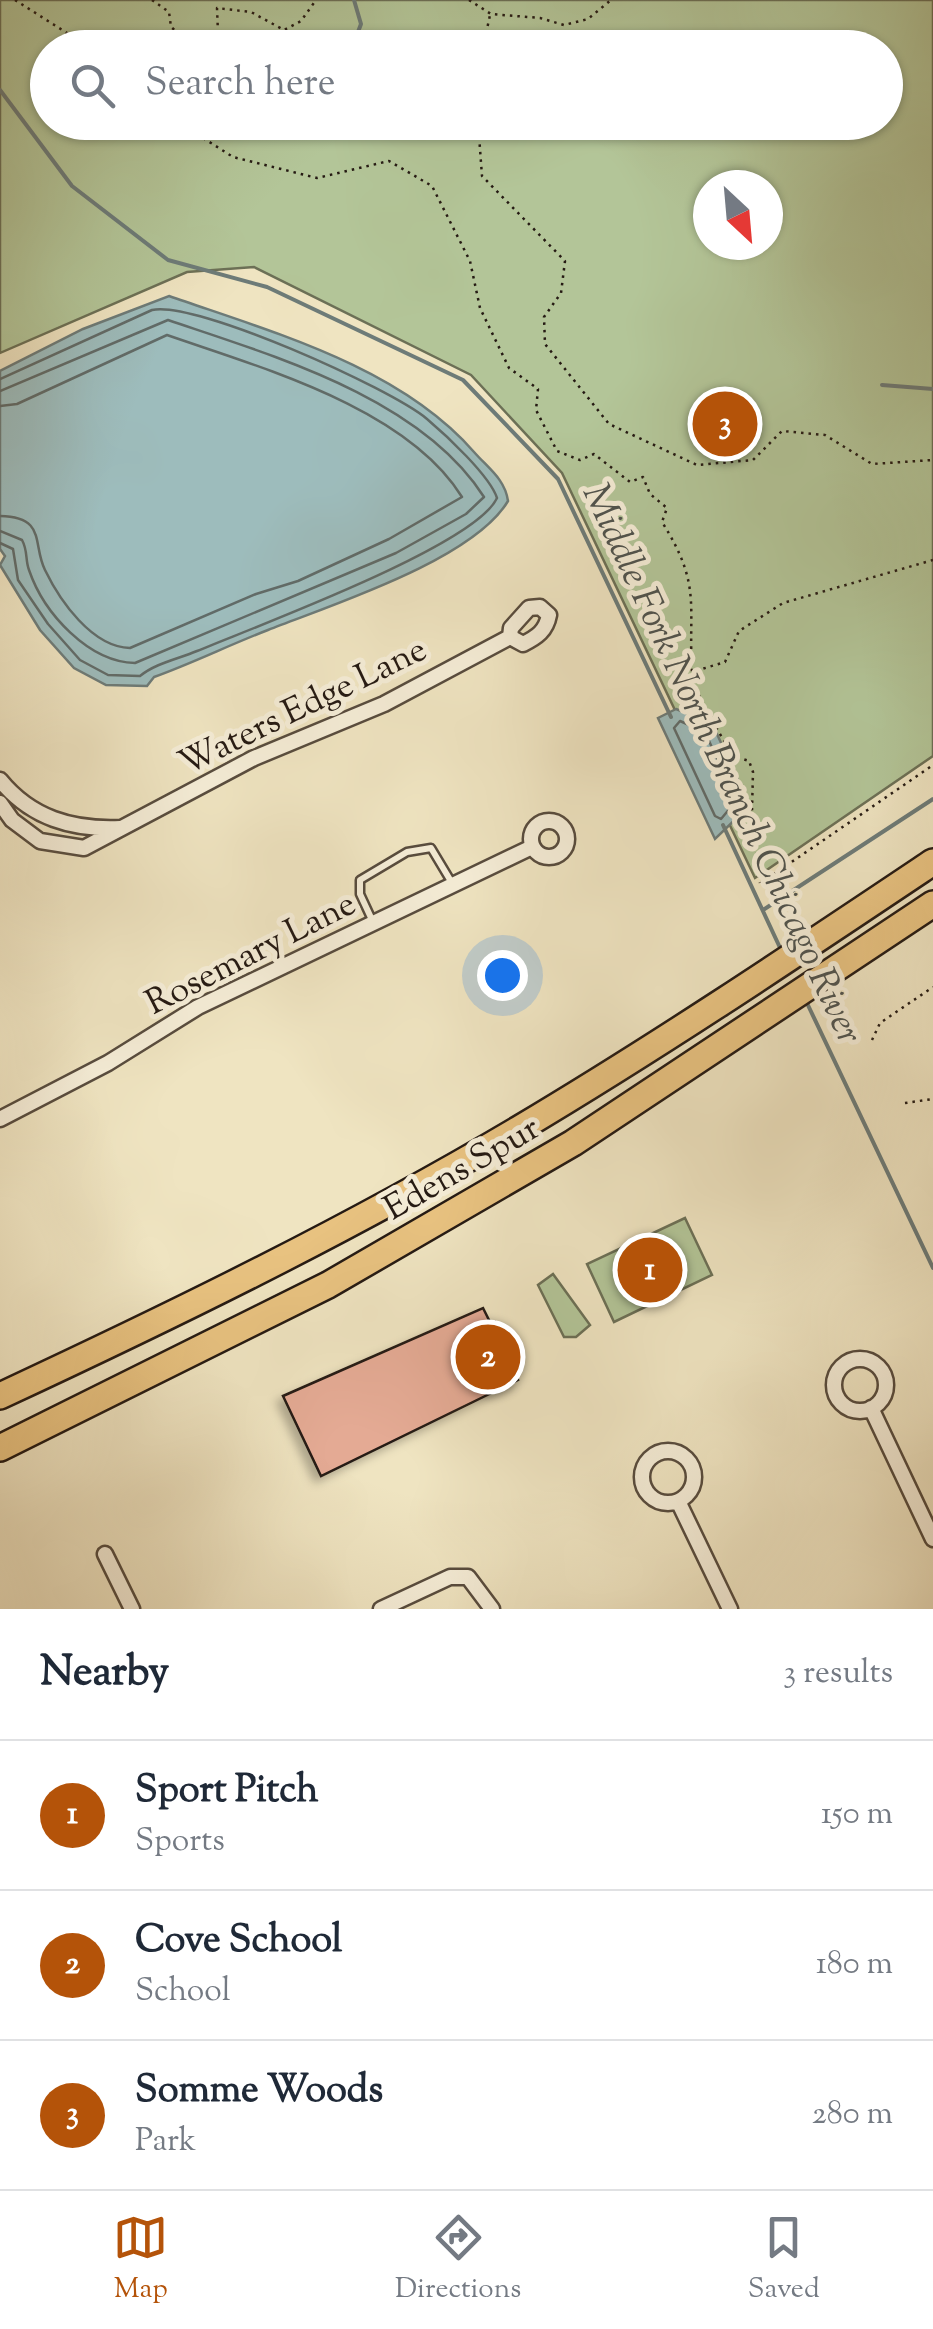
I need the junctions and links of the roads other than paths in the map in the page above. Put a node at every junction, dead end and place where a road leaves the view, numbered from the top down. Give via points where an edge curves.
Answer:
1 (510, 637) dead end
2 (0, 780) edge
3 (0, 803) edge
4 (120, 828) junction
5 (532, 847) dead end
6 (933, 862) edge
7 (453, 884) junction
8 (933, 904) edge
9 (374, 922) junction
10 (0, 1119) edge
11 (0, 1396) edge
12 (871, 1408) dead end
13 (0, 1448) edge
14 (678, 1502) dead end
15 (933, 1539) edge
16 (105, 1554) dead end
17 (132, 1609) edge
18 (381, 1609) edge
19 (492, 1609) edge
20 (730, 1609) edge

1 - 4 street, Waters Edge Lane
2 - 4 street via 57,822
3 - 4 street, Waters Edge Lane via 22,830 56,846 84,848
5 - 7 street, Rosemary Lane
6 - 11 highway, Edens Spur via 518,1129 301,1250
7 - 9 street, Rosemary Lane
7 - 9 lane via 431,848 407,852 360,880
8 - 13 highway, Edens Spur via 573,1143 328,1285
9 - 10 street, Rosemary Lane via 186,1013
12 - 15 street
14 - 20 street
16 - 17 street
18 - 19 street via 450,1577 468,1578

